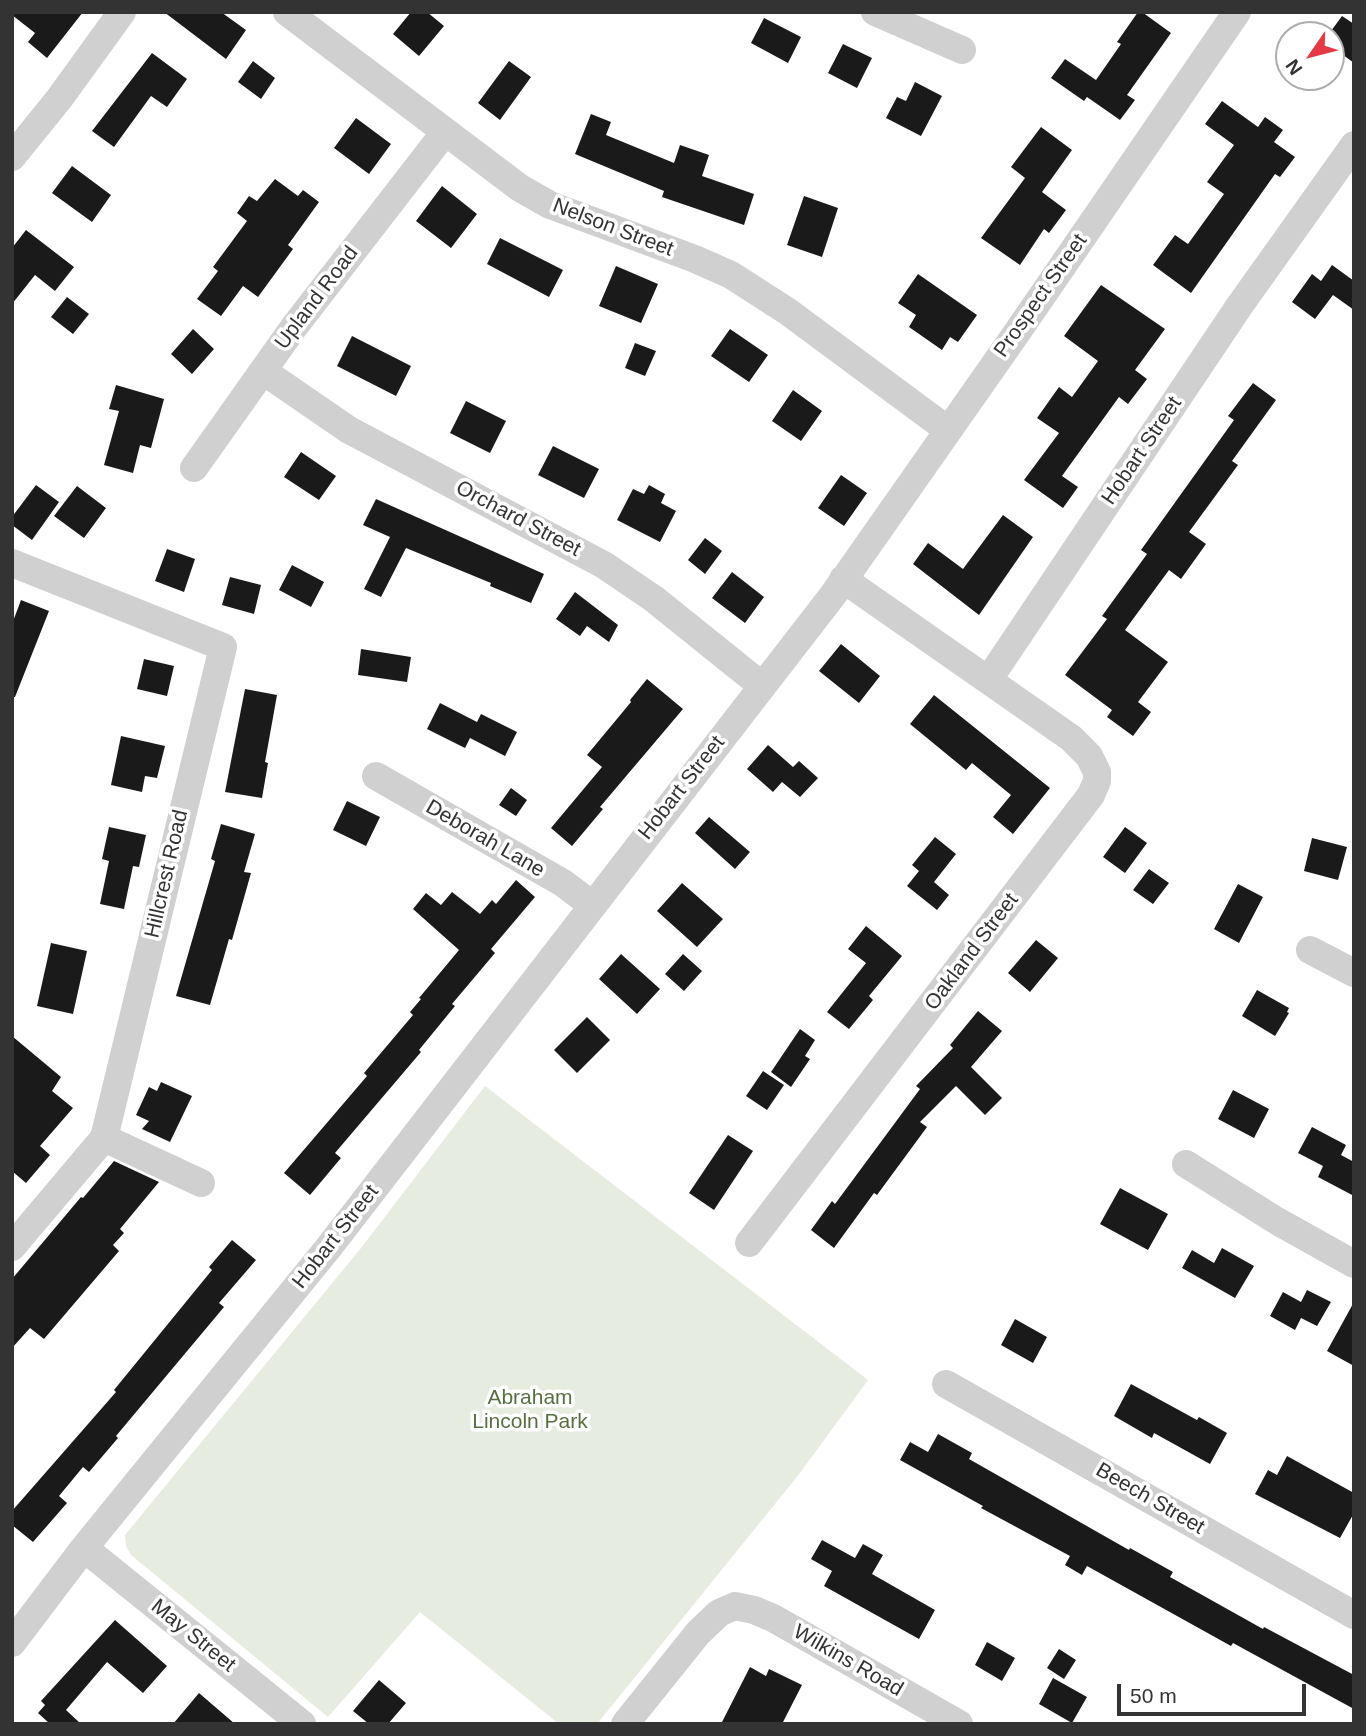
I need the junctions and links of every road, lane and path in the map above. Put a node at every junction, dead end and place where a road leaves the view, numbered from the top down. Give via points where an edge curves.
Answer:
1 (122, 12) edge
2 (287, 12) edge
3 (875, 12) edge
4 (1237, 12) edge
5 (962, 50) dead end
6 (445, 132) junction
7 (1354, 145) edge
8 (12, 157) edge
9 (263, 372) junction
10 (948, 430) junction
11 (194, 468) dead end
12 (12, 563) edge
13 (844, 579) junction
14 (989, 679) junction
15 (761, 685) junction
16 (376, 776) dead end
17 (592, 905) junction
18 (1310, 950) dead end
19 (1354, 973) edge
20 (104, 1138) junction
21 (1186, 1164) dead end
22 (201, 1183) dead end
23 (749, 1243) dead end
24 (12, 1247) edge
25 (1354, 1264) edge
26 (946, 1384) dead end
27 (85, 1548) junction
28 (1354, 1615) edge
29 (12, 1643) edge
30 (302, 1724) edge
31 (625, 1724) edge
32 (959, 1724) edge

1 - 8 street
2 - 6 street, Nelson Street
3 - 5 street
4 - 10 street, Prospect Street
6 - 9 street, Upland Road
6 - 10 street, Nelson Street via 535,197 695,258 748,285
7 - 14 street, Hobart Street via 1240,305
9 - 11 street, Upland Road
9 - 15 street, Orchard Street via 349,430 613,570
10 - 13 street, Prospect Street
12 - 20 street, Hillcrest Road via 223,648
13 - 14 street
13 - 15 street, Hobart Street
14 - 23 street, Oakland Street via 1083,748 1097,772 1095,789
15 - 17 street, Hobart Street
16 - 17 street, Deborah Lane via 562,883
17 - 27 street, Hobart Street via 337,1237
18 - 19 street
20 - 22 street
20 - 24 street, Hillcrest Road
21 - 25 street
26 - 28 street, Beech Street
27 - 29 street, Hobart Street
27 - 30 street, May Street
31 - 32 street, Wilkins Road via 698,1633 719,1613 735,1606 773,1618

